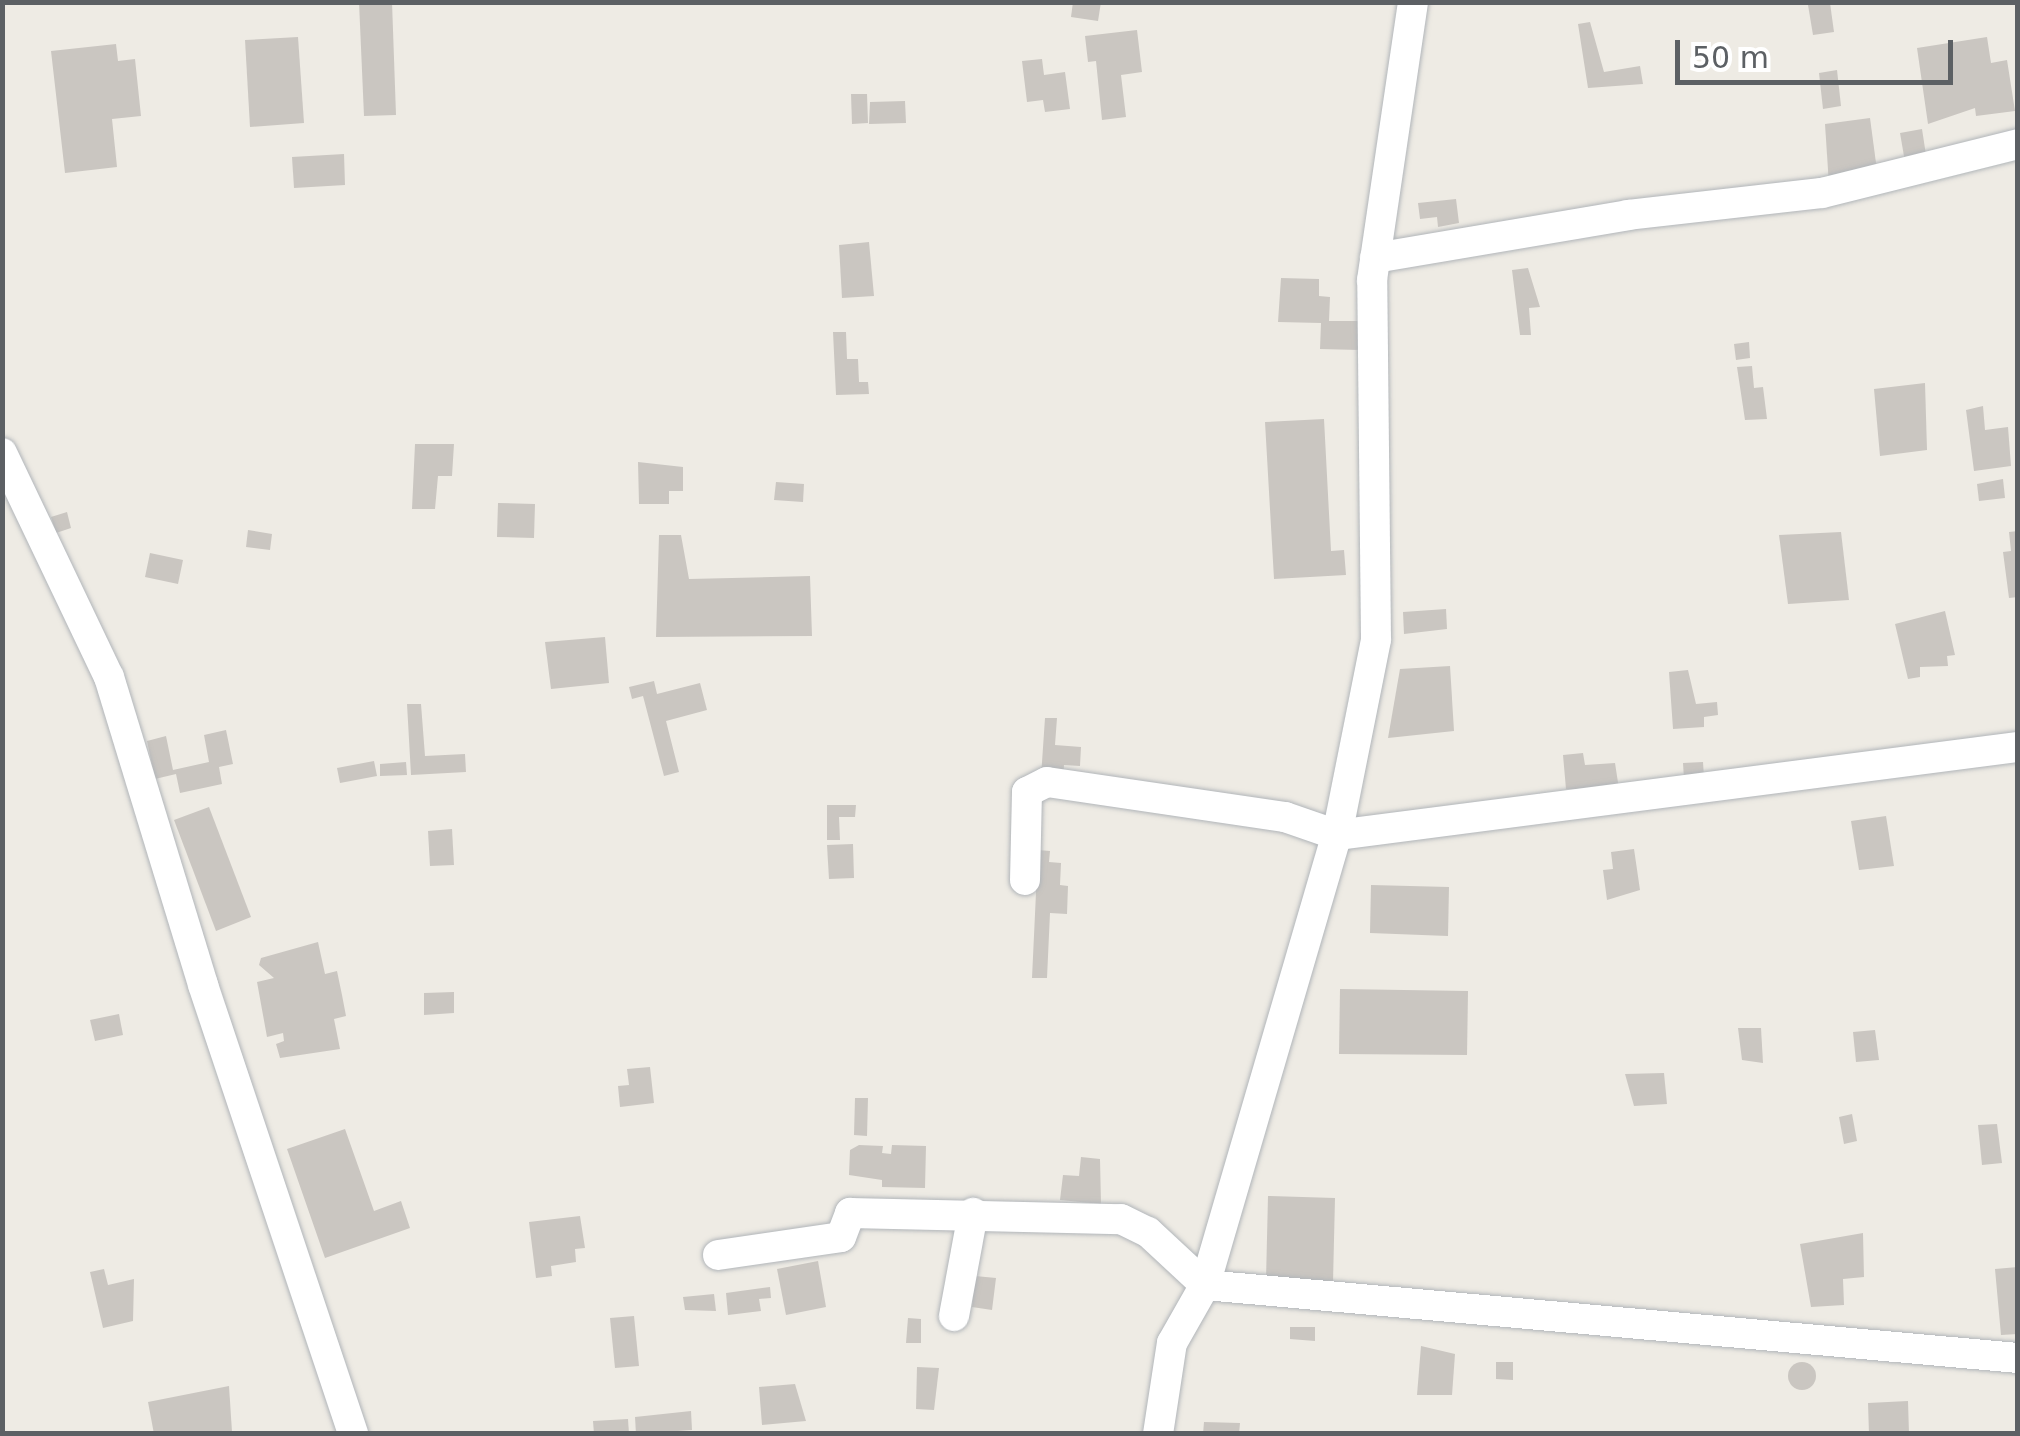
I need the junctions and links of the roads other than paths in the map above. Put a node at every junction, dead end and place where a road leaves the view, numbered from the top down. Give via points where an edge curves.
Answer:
1 (1413, 2) edge
2 (2018, 144) edge
3 (1375, 258) junction
4 (2, 453) edge
5 (2018, 747) edge
6 (1338, 834) junction
7 (1025, 880) dead end
8 (973, 1214) junction
9 (718, 1255) dead end
10 (1205, 1285) junction
11 (954, 1316) dead end
12 (2018, 1358) edge
13 (353, 1434) edge
14 (1158, 1434) edge

1 - 3 street
2 - 3 street via 1822,192 1628,214
3 - 6 street via 1376,640
4 - 13 street via 109,677 203,985
5 - 6 street
6 - 7 street via 1286,817 1048,782 1027,792
6 - 10 street
8 - 9 street via 850,1213 841,1237
8 - 10 street via 1121,1219 1148,1232
8 - 11 street
10 - 12 street
10 - 14 street via 1172,1343

